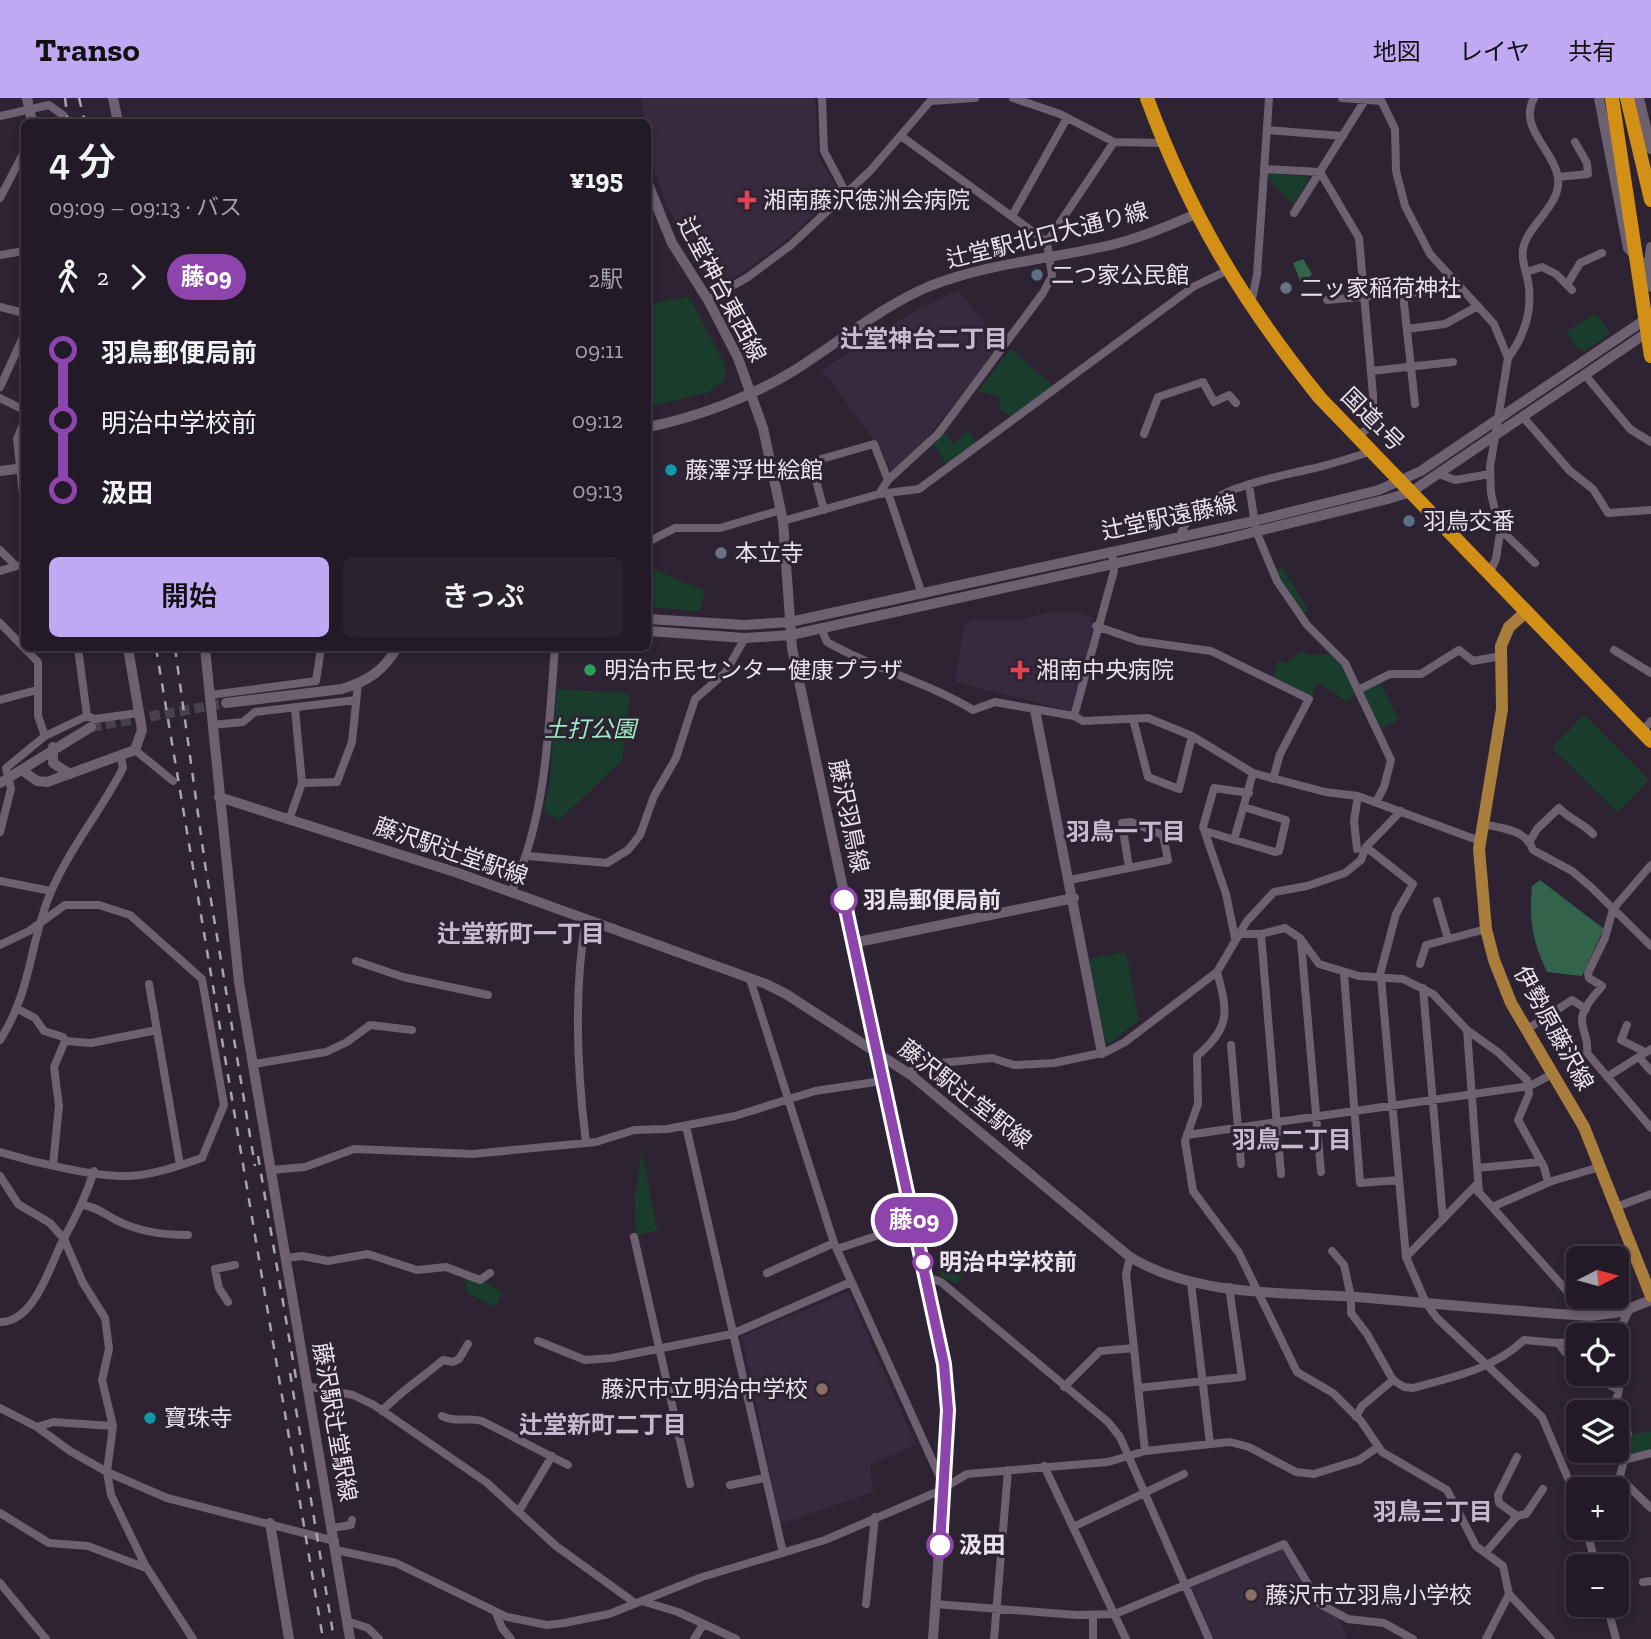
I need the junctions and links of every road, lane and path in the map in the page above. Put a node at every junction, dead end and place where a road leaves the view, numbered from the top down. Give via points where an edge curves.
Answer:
1 (27, 98) edge
2 (56, 98) edge
3 (113, 98) edge
4 (822, 98) edge
5 (975, 98) edge
6 (1013, 98) edge
7 (1147, 98) edge
8 (1269, 98) edge
9 (1342, 98) edge
10 (1534, 98) edge
11 (1599, 98) edge
12 (1612, 98) edge
13 (1627, 98) edge
14 (1639, 98) edge
15 (932, 99) edge
16 (1365, 100) junction
17 (1380, 100) edge
18 (49, 105) junction
19 (30, 110) junction
20 (1646, 111) edge
21 (0, 116) edge
22 (1067, 118) junction
23 (32, 119) edge
24 (64, 119) edge
25 (117, 119) edge
26 (1267, 130) junction
27 (901, 136) junction
28 (1343, 136) junction
29 (1114, 142) junction
30 (1575, 142) dead end
31 (1164, 143) junction
32 (1651, 149) edge
33 (21, 158) edge
34 (1264, 169) junction
35 (1320, 172) junction
36 (1558, 177) junction
37 (651, 191) edge
38 (846, 193) junction
39 (0, 198) edge
40 (1651, 200) edge
41 (1294, 213) dead end
42 (1196, 214) junction
43 (1012, 216) junction
44 (1047, 242) junction
45 (1651, 247) edge
46 (21, 252) edge
47 (1602, 253) dead end
48 (0, 255) edge
49 (1050, 257) junction
50 (1648, 270) junction
51 (1226, 271) junction
52 (1526, 272) junction
53 (1451, 280) junction
54 (1651, 286) edge
55 (1403, 294) junction
56 (1364, 297) junction
57 (708, 300) junction
58 (1326, 300) dead end
59 (1250, 306) junction
60 (1478, 306) junction
61 (0, 307) edge
62 (21, 312) edge
63 (1651, 316) edge
64 (1407, 329) junction
65 (1651, 330) edge
66 (21, 342) edge
67 (1651, 356) edge
68 (1508, 358) junction
69 (1453, 362) dead end
70 (1412, 366) junction
71 (1371, 371) junction
72 (1585, 375) junction
73 (0, 387) edge
74 (751, 394) junction
75 (0, 398) edge
76 (1236, 404) dead end
77 (1415, 404) dead end
78 (21, 408) edge
79 (1523, 416) junction
80 (1498, 420) junction
81 (651, 426) edge
82 (21, 428) edge
83 (1144, 434) dead end
84 (1359, 435) junction
85 (1497, 435) junction
86 (1651, 442) edge
87 (1373, 451) junction
88 (21, 464) edge
89 (21, 469) edge
90 (0, 471) edge
91 (1438, 474) junction
92 (1490, 474) junction
93 (888, 480) junction
94 (1249, 484) junction
95 (1407, 487) junction
96 (879, 494) junction
97 (889, 496) junction
98 (824, 509) junction
99 (1651, 510) edge
100 (782, 516) junction
101 (1255, 526) junction
102 (1500, 529) junction
103 (1180, 536) junction
104 (651, 540) edge
105 (0, 550) edge
106 (1112, 551) junction
107 (1114, 563) junction
108 (1535, 563) dead end
109 (20, 565) edge
110 (0, 571) edge
111 (1490, 572) junction
112 (922, 594) junction
113 (1527, 611) junction
114 (651, 619) edge
115 (790, 622) junction
116 (0, 623) edge
117 (1096, 626) junction
118 (821, 628) junction
119 (651, 631) edge
120 (791, 635) junction
121 (745, 638) junction
122 (21, 645) edge
123 (1614, 650) dead end
124 (27, 651) edge
125 (78, 651) edge
126 (128, 651) edge
127 (205, 651) edge
128 (321, 651) edge
129 (395, 651) edge
130 (555, 651) edge
131 (1501, 656) junction
132 (1651, 673) edge
133 (358, 684) junction
134 (37, 690) junction
135 (1358, 690) junction
136 (210, 695) junction
137 (0, 700) edge
138 (356, 700) junction
139 (226, 703) tunnel mouth
140 (295, 709) junction
141 (1035, 710) junction
142 (138, 713) junction
143 (1073, 716) junction
144 (1133, 719) junction
145 (89, 721) junction
146 (212, 726) junction
147 (1645, 730) edge
148 (45, 736) junction
149 (1192, 736) junction
150 (53, 747) junction
151 (135, 750) junction
152 (1651, 752) edge
153 (121, 757) junction
154 (23, 771) junction
155 (71, 774) junction
156 (1253, 774) junction
157 (1273, 779) junction
158 (4, 781) edge
159 (173, 781) dead end
160 (302, 783) junction
161 (1249, 793) junction
162 (1358, 796) junction
163 (219, 797) junction
164 (1376, 802) junction
165 (1244, 807) junction
166 (1401, 811) junction
167 (289, 820) junction
168 (1482, 824) junction
169 (1205, 831) junction
170 (0, 832) edge
171 (1593, 834) dead end
172 (1234, 840) junction
173 (1480, 841) junction
174 (1530, 841) junction
175 (1367, 847) junction
176 (1357, 849) dead end
177 (528, 856) junction
178 (1651, 865) edge
179 (1129, 868) junction
180 (1070, 880) junction
181 (0, 881) edge
182 (51, 891) junction
183 (512, 893) junction
184 (1073, 898) junction
185 (1437, 901) dead end
186 (1613, 909) junction
187 (586, 919) junction
188 (39, 925) junction
189 (1486, 929) junction
190 (1261, 934) junction
191 (1237, 936) junction
192 (1300, 938) junction
193 (1448, 939) junction
194 (853, 943) junction
195 (0, 945) edge
196 (1651, 946) edge
197 (356, 961) dead end
198 (1420, 964) dead end
199 (1217, 972) junction
200 (1344, 974) junction
201 (1380, 978) junction
202 (750, 979) junction
203 (149, 984) dead end
204 (1423, 988) junction
205 (488, 995) dead end
206 (18, 1009) junction
207 (1586, 1009) junction
208 (1627, 1025) dead end
209 (157, 1030) junction
210 (412, 1030) dead end
211 (1467, 1030) junction
212 (1526, 1030) junction
213 (0, 1040) edge
214 (65, 1041) junction
215 (1231, 1045) dead end
216 (875, 1050) junction
217 (1102, 1053) junction
218 (1645, 1053) edge
219 (254, 1064) junction
220 (1651, 1071) edge
221 (907, 1072) junction
222 (1554, 1073) junction
223 (1607, 1077) junction
224 (882, 1081) junction
225 (1530, 1086) junction
226 (1472, 1094) junction
227 (787, 1098) junction
228 (1432, 1099) junction
229 (1392, 1105) junction
230 (1355, 1111) junction
231 (1316, 1116) junction
232 (1277, 1122) junction
233 (686, 1126) junction
234 (1238, 1128) junction
235 (1651, 1128) edge
236 (1187, 1135) junction
237 (586, 1143) junction
238 (0, 1152) edge
239 (1539, 1162) junction
240 (1241, 1164) dead end
241 (53, 1165) junction
242 (180, 1165) junction
243 (1600, 1167) junction
244 (1477, 1168) junction
245 (272, 1170) junction
246 (94, 1171) junction
247 (1321, 1172) dead end
248 (1281, 1174) dead end
249 (0, 1177) edge
250 (1399, 1180) junction
251 (1548, 1182) junction
252 (1477, 1188) junction
253 (1651, 1194) edge
254 (84, 1205) junction
255 (1492, 1207) junction
256 (1616, 1207) junction
257 (1443, 1219) junction
258 (915, 1223) junction
259 (188, 1234) dead end
260 (634, 1237) dead end
261 (64, 1239) junction
262 (835, 1246) junction
263 (1332, 1251) dead end
264 (1130, 1257) junction
265 (1406, 1257) junction
266 (287, 1258) junction
267 (235, 1265) dead end
268 (490, 1273) dead end
269 (767, 1273) dead end
270 (927, 1277) junction
271 (851, 1282) junction
272 (1191, 1283) junction
273 (1229, 1287) junction
274 (1258, 1290) junction
275 (1566, 1290) edge
276 (1351, 1297) junction
277 (1651, 1298) edge
278 (228, 1302) dead end
279 (1426, 1303) junction
280 (1630, 1309) junction
281 (0, 1322) edge
282 (1623, 1323) edge
283 (732, 1334) junction
284 (538, 1341) dead end
285 (1566, 1342) edge
286 (1558, 1343) junction
287 (468, 1344) dead end
288 (1134, 1348) junction
289 (660, 1349) junction
290 (1566, 1353) edge
291 (1488, 1365) junction
292 (1393, 1380) junction
293 (1202, 1382) junction
294 (306, 1386) junction
295 (1612, 1386) edge
296 (1064, 1387) junction
297 (1138, 1388) junction
298 (1616, 1400) edge
299 (0, 1408) edge
300 (382, 1411) junction
301 (442, 1416) dead end
302 (1356, 1417) junction
303 (113, 1426) junction
304 (37, 1427) junction
305 (1210, 1444) junction
306 (1378, 1447) junction
307 (1145, 1451) junction
308 (1651, 1453) edge
309 (552, 1457) junction
310 (1517, 1457) dead end
311 (1127, 1458) junction
312 (1629, 1459) edge
313 (1623, 1463) edge
314 (568, 1465) dead end
315 (1044, 1466) junction
316 (1008, 1470) junction
317 (107, 1472) junction
318 (1184, 1474) dead end
319 (1568, 1477) edge
320 (765, 1478) junction
321 (690, 1484) dead end
322 (730, 1485) dead end
323 (944, 1486) junction
324 (1543, 1489) dead end
325 (1143, 1494) junction
326 (1651, 1508) edge
327 (519, 1511) junction
328 (0, 1513) edge
329 (1517, 1516) junction
330 (875, 1517) junction
331 (352, 1520) dead end
332 (270, 1523) junction
333 (1075, 1526) junction
334 (332, 1528) junction
335 (335, 1546) junction
336 (1486, 1552) junction
337 (783, 1553) junction
338 (146, 1568) junction
339 (0, 1583) edge
340 (1185, 1586) junction
341 (1508, 1594) junction
342 (638, 1602) junction
343 (866, 1604) dead end
344 (935, 1604) junction
345 (997, 1608) junction
346 (496, 1613) junction
347 (1115, 1615) junction
348 (1093, 1616) junction
349 (1610, 1617) edge
350 (347, 1621) junction
351 (704, 1625) junction
352 (46, 1639) edge
353 (194, 1639) edge
354 (289, 1639) edge
355 (350, 1639) edge
356 (379, 1639) edge
357 (511, 1639) edge
358 (694, 1639) edge
359 (736, 1639) edge
360 (933, 1639) edge
361 (994, 1639) edge
362 (1093, 1639) edge
363 (1126, 1639) edge
364 (1209, 1639) edge
365 (1413, 1639) edge
366 (1486, 1639) edge
367 (1551, 1639) edge
368 (1616, 1639) edge

1 - 19 street
2 - 18 street
3 - 25 street
4 - 38 street via 824,151
5 - 15 street
6 - 22 street
7 - 31 highway, 国道1号
8 - 26 street
9 - 16 street
10 - 36 street via 1530,120
11 - 50 street via 1628,248
12 - 67 highway
13 - 40 highway
14 - 20 street
15 - 27 street
16 - 17 street
16 - 28 street
17 - 53 street via 1395,129 1396,171 1405,206 1430,254
18 - 19 street
18 - 24 street
19 - 21 street
19 - 23 street
20 - 32 street
22 - 29 street
22 - 43 street
26 - 28 street
26 - 34 street
27 - 38 street
27 - 43 street
28 - 35 street
29 - 31 street
29 - 44 street
30 - 36 street via 1588,174
31 - 42 highway, 国道1号
33 - 39 street
34 - 35 street
34 - 59 street via 1256,285
35 - 41 street
35 - 56 street via 1359,238
36 - 52 street via 1552,202 1522,250
37 - 57 street, 辻堂神台東西線 via 672,243
38 - 57 street via 776,257
42 - 49 street, 辻堂駅北口大通り線 via 1127,241
42 - 51 highway, 国道1号
43 - 44 street
44 - 49 street
45 - 50 street
46 - 48 street
47 - 52 street via 1580,263 1569,288 1542,267
49 - 74 street, 辻堂駅北口大通り線 via 995,266 908,296
49 - 93 street via 1052,276 1008,344 938,434
50 - 54 street
51 - 59 highway, 国道1号
51 - 97 street via 1193,287 919,489
52 - 68 street via 1529,310
53 - 55 street via 1431,291
53 - 60 street
55 - 56 street
55 - 64 street
56 - 58 street
56 - 71 street
57 - 74 street, 辻堂神台東西線
59 - 84 highway, 国道1号 via 1320,398
60 - 64 street via 1445,324
60 - 68 street via 1494,324
61 - 62 street
63 - 80 street, 辻堂駅遠藤線
64 - 70 street
65 - 72 street, 辻堂駅遠藤線
66 - 73 street
68 - 80 street
69 - 70 street
70 - 71 street
70 - 77 street
71 - 84 street via 1373,425
72 - 79 street, 辻堂駅遠藤線
72 - 86 street via 1630,429
74 - 81 street, 辻堂駅北口大通り線
74 - 100 street, 辻堂神台東西線
75 - 78 street
76 - 83 street via 1229,395 1214,402 1203,382 1169,393 1158,397
79 - 85 street, 辻堂駅遠藤線
79 - 99 street via 1570,471 1593,489 1608,513
80 - 85 street
80 - 95 street, 辻堂駅遠藤線
82 - 88 street via 16,439
84 - 87 highway, 国道1号
85 - 91 street, 辻堂駅遠藤線
85 - 92 street
87 - 94 street
87 - 95 highway, 国道1号
89 - 90 street
91 - 92 street via 1455,480
91 - 95 street, 辻堂駅遠藤線
92 - 102 street
93 - 96 street
93 - 98 street via 874,444 811,461
94 - 101 street
94 - 103 street via 1197,509
95 - 101 street, 辻堂駅遠藤線
95 - 111 highway, 国道1号
96 - 97 street
96 - 98 street
97 - 112 street
98 - 100 street
100 - 104 street via 720,528 675,528
100 - 115 street, 辻堂神台東西線
101 - 103 street, 辻堂駅遠藤線
101 - 107 street, 辻堂駅遠藤線
101 - 135 street via 1277,581 1307,625 1341,658
102 - 108 street
102 - 111 street
103 - 106 street, 辻堂駅遠藤線
105 - 109 street
106 - 107 street
106 - 112 street, 辻堂駅遠藤線
107 - 117 street
107 - 118 street, 辻堂駅遠藤線
109 - 110 street
111 - 113 highway, 国道1号
112 - 115 street, 辻堂駅遠藤線
113 - 131 main road, 伊勢原藤沢線 via 1502,637
113 - 147 highway, 国道1号
114 - 115 street, 辻堂駅遠藤線 via 744,625
115 - 120 street, 藤沢羽鳥線
116 - 122 street
117 - 143 street via 1093,655
117 - 157 street via 1139,641 1211,651 1309,699 1280,754
118 - 120 street, 辻堂駅遠藤線
118 - 141 street via 827,642 855,658 973,710 995,702
119 - 121 street, 辻堂駅遠藤線
120 - 121 street, 辻堂駅遠藤線
120 - 194 street, 藤沢羽鳥線
121 - 177 street via 725,673 695,699 670,771 654,796 640,835 628,850 601,863
123 - 132 street
124 - 134 street via 38,662
125 - 145 street
126 - 142 street
127 - 136 street, 藤沢駅辻堂駅線
128 - 136 street via 316,681
129 - 133 street via 387,664
130 - 177 street via 544,792
131 - 135 street via 1473,661 1459,650 1421,674 1385,675
131 - 168 main road, 伊勢原藤沢線 via 1502,709
133 - 138 street
133 - 139 street
134 - 137 street
134 - 148 street
135 - 164 street via 1391,760
136 - 146 street, 藤沢駅辻堂駅線
138 - 140 street
138 - 160 street via 352,742 337,782
140 - 146 street via 255,712 243,722
140 - 160 street
141 - 143 street
141 - 180 street
142 - 145 street
142 - 151 street via 142,730
143 - 144 street
144 - 149 street via 1147,718
144 - 149 street via 1148,777 1179,789
145 - 148 street
145 - 150 street
146 - 163 street, 藤沢駅辻堂駅線
147 - 152 highway, 国道1号 via 1636,735
148 - 158 street via 6,768
149 - 156 street
150 - 154 street
150 - 155 street via 52,763
151 - 153 street
151 - 159 street
153 - 155 street
153 - 182 street via 123,768
154 - 155 street via 47,782
154 - 158 street
156 - 157 street
156 - 161 street
157 - 162 street
158 - 170 street via 11,789
160 - 167 street
161 - 165 street
161 - 169 street via 1213,788
162 - 164 street
162 - 176 street via 1354,821
163 - 167 street, 藤沢駅辻堂駅線
163 - 219 street, 藤沢駅辻堂駅線 via 231,928
164 - 166 street
165 - 172 street
165 - 172 street via 1286,820 1287,825 1277,852
166 - 173 street
166 - 175 street
167 - 183 street, 藤沢駅辻堂駅線
168 - 173 main road, 伊勢原藤沢線
168 - 174 street via 1511,830
169 - 172 street
169 - 191 street
171 - 174 street via 1582,821 1567,817 1559,808
173 - 189 main road, 伊勢原藤沢線
174 - 186 street via 1533,850 1572,872
175 - 191 street via 1345,873 1274,892
175 - 201 street via 1413,884 1396,914
177 - 183 street
178 - 186 street
179 - 179 street via 1168,860 1163,835 1122,823
179 - 180 street
180 - 184 street
181 - 182 street
182 - 188 street
183 - 187 street, 藤沢駅辻堂駅線
184 - 194 street
184 - 217 street
185 - 193 street
186 - 196 street
186 - 207 street via 1588,973 1602,986
187 - 202 street, 藤沢駅辻堂駅線
187 - 237 street via 578,1029
188 - 195 street
188 - 206 street
188 - 242 street via 65,905 118,910 130,915 202,979 224,1105 202,1158
189 - 193 street
189 - 212 main road, 伊勢原藤沢線 via 1502,982
190 - 191 street
190 - 192 street via 1285,928
190 - 232 street
191 - 199 street
192 - 200 street via 1315,962
192 - 231 street
193 - 198 street via 1426,945
194 - 216 street, 藤沢羽鳥線
197 - 205 street via 403,977
199 - 217 street via 1125,1042
199 - 236 street via 1224,992 1223,1027 1197,1056 1198,1104
200 - 201 street
200 - 230 street
201 - 204 street via 1403,979
201 - 229 street
202 - 216 street, 藤沢駅辻堂駅線 via 799,1002
202 - 227 street
203 - 209 street
204 - 211 street
204 - 228 street
206 - 213 street
206 - 214 street via 35,1018 44,1031
207 - 212 street via 1572,1000
207 - 223 street via 1582,1020 1590,1040 1587,1053
208 - 218 street via 1620,1040
209 - 214 street via 91,1043
209 - 242 street
210 - 219 street via 370,1025 326,1052
211 - 225 street via 1499,1053
211 - 226 street
212 - 222 main road, 伊勢原藤沢線
214 - 241 street via 54,1067 59,1106
215 - 234 street
216 - 221 street, 藤沢駅辻堂駅線
216 - 224 street, 藤沢羽鳥線
217 - 221 street via 1055,1063 1014,1065 992,1058 940,1063
218 - 220 street
218 - 223 street
219 - 245 street, 藤沢駅辻堂駅線
221 - 264 street, 藤沢駅辻堂駅線
222 - 225 street
222 - 243 main road, 伊勢原藤沢線
223 - 235 street
224 - 227 street
224 - 258 street, 藤沢羽鳥線
225 - 226 street
225 - 239 street via 1518,1120
226 - 228 street
226 - 244 street
227 - 233 street
227 - 262 street
228 - 229 street
228 - 257 street
229 - 230 street
229 - 250 street
230 - 231 street
230 - 250 street via 1360,1183
231 - 232 street
231 - 247 street
232 - 234 street
232 - 248 street
233 - 237 street via 634,1130
233 - 283 street
234 - 236 street
234 - 240 street
236 - 274 street via 1193,1191 1239,1253
237 - 245 street via 473,1154 354,1149 305,1167
238 - 241 street
239 - 244 street
239 - 251 street
241 - 246 street
242 - 246 street via 129,1176
243 - 251 street
243 - 256 main road, 伊勢原藤沢線
244 - 252 street
245 - 266 street, 藤沢駅辻堂駅線
246 - 254 street
249 - 261 street via 18,1204 50,1223
250 - 265 street
251 - 255 street
252 - 255 street
252 - 257 street
253 - 256 street
254 - 259 street via 161,1235
254 - 261 street
255 - 275 street
256 - 277 main road, 伊勢原藤沢線
257 - 265 street
258 - 262 street
258 - 270 street, 藤沢羽鳥線
260 - 289 street
261 - 281 street via 39,1293 19,1315
261 - 303 street via 105,1318 109,1349 102,1380
262 - 269 street
262 - 271 street
263 - 276 street via 1344,1265
264 - 272 street, 藤沢駅辻堂駅線 via 1156,1272
264 - 288 street via 1126,1274
265 - 279 street
266 - 268 street via 328,1261 368,1254 417,1270 446,1267 480,1280
266 - 294 street, 藤沢駅辻堂駅線
267 - 278 street via 215,1269
270 - 296 street via 941,1282
270 - 323 street, 藤沢羽鳥線 via 947,1389
271 - 283 street
271 - 323 street
272 - 273 street, 藤沢駅辻堂駅線
272 - 293 street
273 - 274 street, 藤沢駅辻堂駅線
273 - 293 street via 1242,1377
274 - 276 street, 藤沢駅辻堂駅線
274 - 302 street via 1297,1372 1333,1393
276 - 279 street, 藤沢駅辻堂駅線
276 - 292 street via 1351,1313
277 - 280 street, 藤沢駅辻堂駅線
279 - 280 street, 藤沢駅辻堂駅線 via 1590,1316
279 - 291 street
280 - 282 street
283 - 289 street
283 - 320 street
284 - 289 street via 594,1362
285 - 286 street
286 - 290 street
286 - 291 street via 1524,1340 1506,1357
287 - 300 street via 459,1359 443,1360 405,1387
288 - 296 street via 1100,1351
288 - 297 street
289 - 321 street
291 - 292 street via 1413,1388
291 - 319 street via 1548,1425
292 - 302 street via 1362,1406
293 - 297 street
293 - 305 street
294 - 300 street via 353,1395
294 - 334 street, 藤沢駅辻堂駅線
295 - 298 street via 1619,1390
296 - 311 street via 1108,1422
297 - 307 street
299 - 304 street
300 - 327 street via 486,1482
301 - 309 street via 482,1421
302 - 306 street
303 - 304 street via 53,1422
303 - 317 street
304 - 317 street
305 - 306 street via 1249,1447 1296,1472 1314,1474 1359,1460
305 - 307 street
306 - 336 street via 1447,1490 1476,1546
307 - 311 street
308 - 312 street
309 - 314 street
309 - 327 street
310 - 329 street via 1498,1494 1499,1503
311 - 315 street
311 - 325 street
313 - 326 street via 1623,1481
315 - 316 street
315 - 333 street
316 - 323 street via 967,1474
316 - 345 street
317 - 332 street via 167,1498
317 - 338 street via 111,1495
318 - 325 street
320 - 322 street
320 - 337 street
323 - 330 street
323 - 344 street, 藤沢羽鳥線
324 - 329 street via 1526,1514
325 - 333 street
325 - 340 street
327 - 342 street via 556,1546
328 - 338 street via 49,1543 88,1546
329 - 336 street
330 - 337 street
330 - 343 street
331 - 334 street via 351,1525
332 - 335 street
332 - 354 street
333 - 347 street
334 - 335 street, 藤沢駅辻堂駅線
335 - 346 street via 396,1563
335 - 350 street, 藤沢駅辻堂駅線
336 - 341 street via 1503,1566
337 - 342 street
338 - 353 street
339 - 352 street
340 - 347 street
340 - 364 street
340 - 365 street via 1284,1544 1315,1601 1348,1619 1384,1623
341 - 366 street
341 - 367 street
342 - 346 street via 596,1618 564,1623 527,1622
342 - 351 street
344 - 345 street
344 - 360 street, 藤沢羽鳥線
345 - 348 street
345 - 361 street
346 - 357 street
347 - 348 street
347 - 363 street
348 - 362 street
349 - 368 street
350 - 355 street, 藤沢駅辻堂駅線
350 - 356 street via 368,1628
351 - 358 street
351 - 359 street

